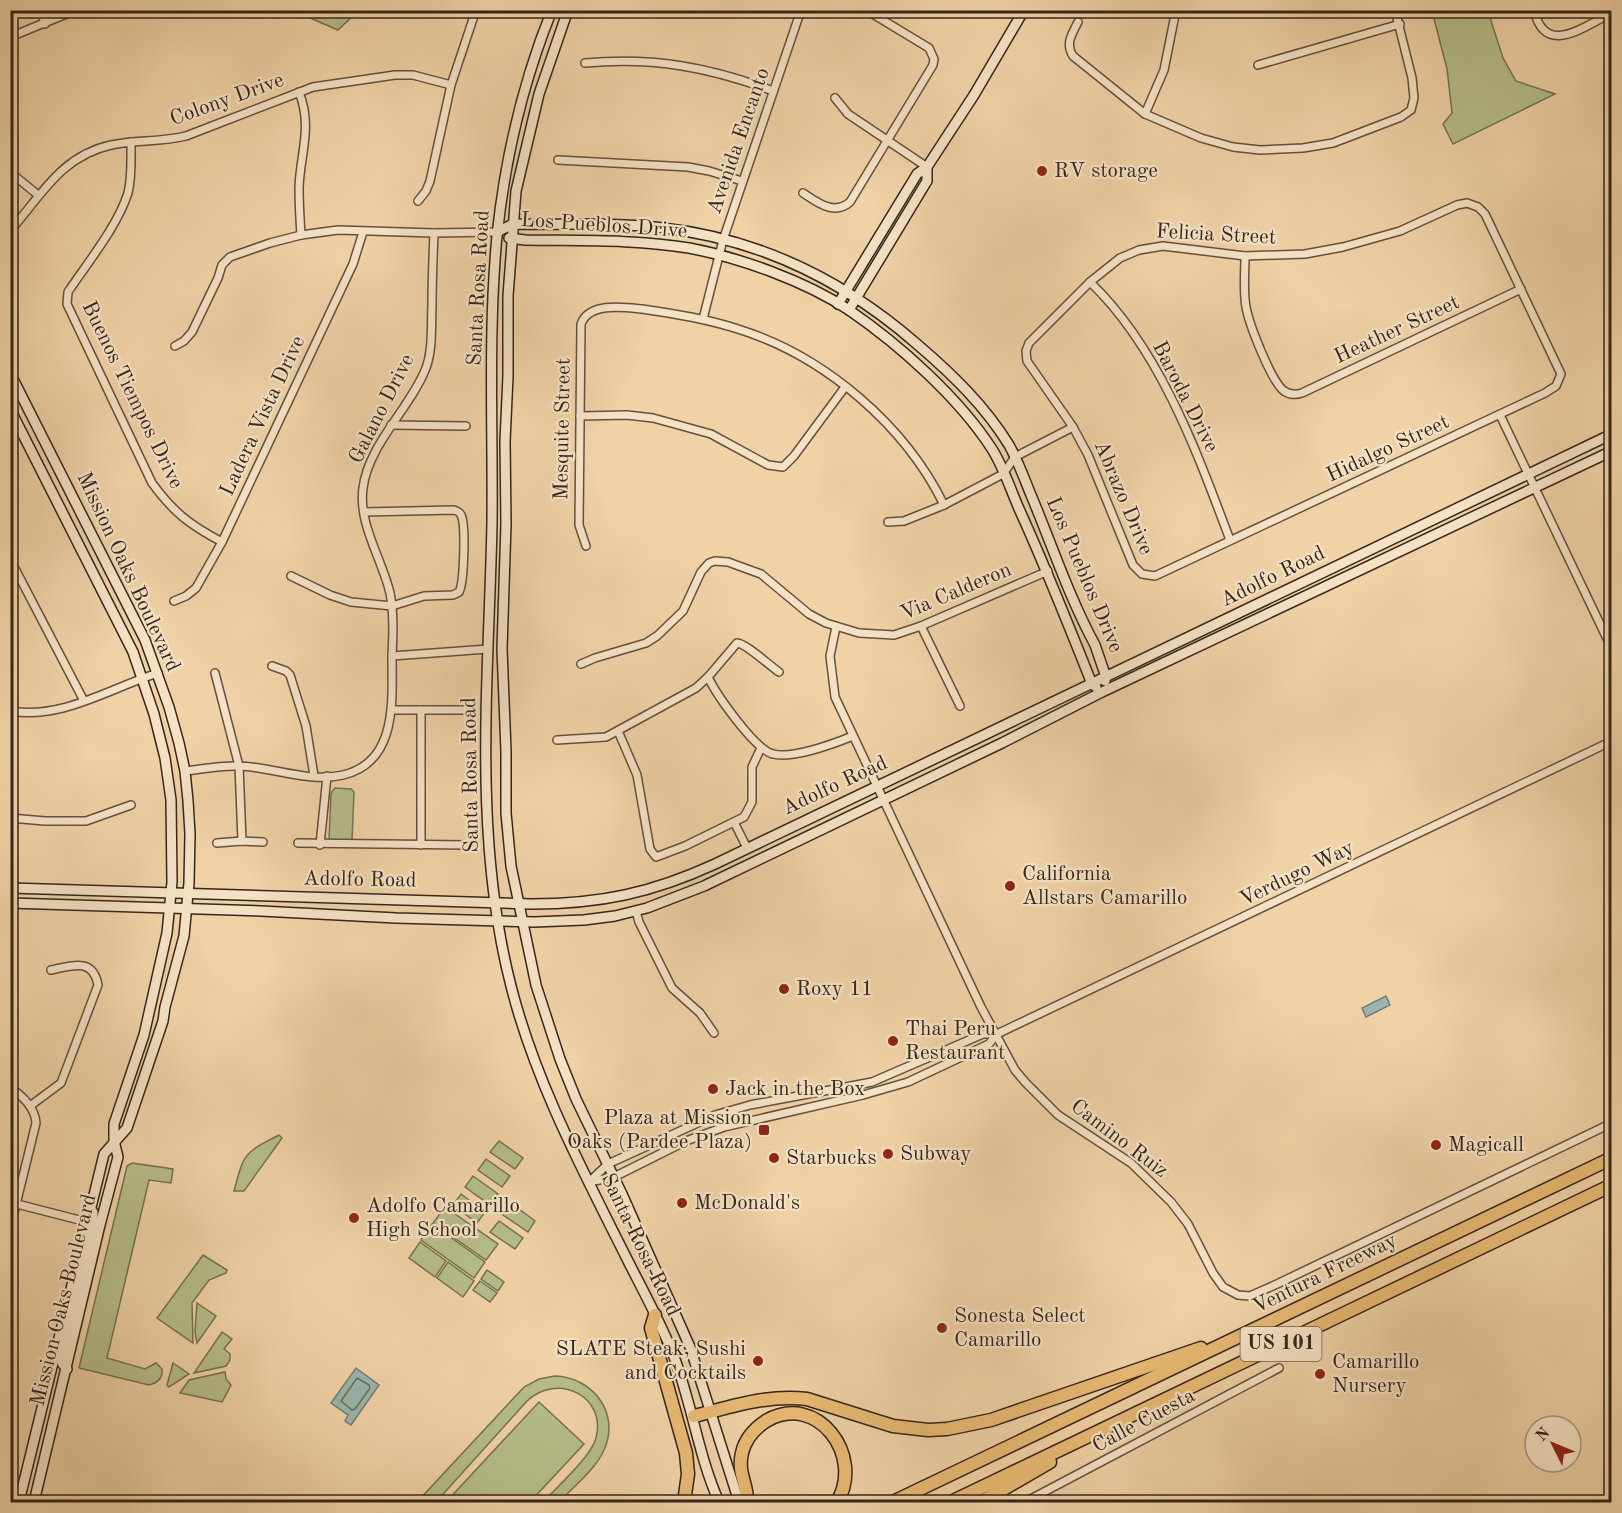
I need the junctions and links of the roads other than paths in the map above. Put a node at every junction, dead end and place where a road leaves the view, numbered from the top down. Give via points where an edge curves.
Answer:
1 (41, 10) edge
2 (76, 10) edge
3 (476, 10) edge
4 (552, 10) edge
5 (568, 10) edge
6 (801, 10) edge
7 (1176, 10) edge
8 (1395, 10) edge
9 (1534, 10) edge
10 (1023, 11) edge
11 (871, 13) dead end
12 (1611, 13) edge
13 (1078, 22) dead end
14 (45, 24) junction
15 (1400, 24) junction
16 (10, 37) edge
17 (585, 63) dead end
18 (1258, 65) dead end
19 (451, 85) junction
20 (774, 91) junction
21 (299, 92) junction
22 (835, 98) dead end
23 (1145, 114) junction
24 (1611, 133) edge
25 (131, 142) junction
26 (886, 142) junction
27 (1611, 143) edge
28 (558, 160) dead end
29 (927, 167) junction
30 (10, 172) edge
31 (742, 182) junction
32 (803, 193) dead end
33 (38, 195) junction
34 (418, 201) dead end
35 (513, 224) junction
36 (10, 231) edge
37 (363, 232) junction
38 (497, 232) junction
39 (434, 233) junction
40 (301, 235) junction
41 (513, 240) junction
42 (723, 240) junction
43 (872, 249) junction
44 (718, 255) junction
45 (883, 256) junction
46 (1245, 256) junction
47 (1090, 282) junction
48 (1521, 289) junction
49 (846, 290) junction
50 (857, 297) junction
51 (838, 304) junction
52 (849, 310) junction
53 (703, 318) junction
54 (175, 346) dead end
55 (1026, 351) joint
56 (10, 373) edge
57 (845, 387) junction
58 (10, 409) edge
59 (1500, 415) junction
60 (580, 416) junction
61 (391, 425) junction
62 (466, 426) dead end
63 (1073, 427) junction
64 (1611, 434) edge
65 (1611, 452) edge
66 (1015, 457) junction
67 (1003, 474) junction
68 (1528, 475) junction
69 (1534, 488) junction
70 (944, 505) junction
71 (364, 512) junction
72 (888, 522) dead end
73 (1230, 540) junction
74 (222, 542) junction
75 (586, 546) dead end
76 (10, 559) edge
77 (1047, 571) junction
78 (291, 576) dead end
79 (174, 601) dead end
80 (392, 606) junction
81 (921, 626) junction
82 (836, 627) junction
83 (488, 649) junction
84 (1611, 649) edge
85 (393, 656) junction
86 (581, 664) dead end
87 (272, 666) dead end
88 (779, 672) dead end
89 (158, 673) junction
90 (215, 673) dead end
91 (708, 677) junction
92 (1106, 677) junction
93 (143, 678) junction
94 (1092, 684) junction
95 (1102, 692) junction
96 (84, 701) junction
97 (960, 706) dead end
98 (392, 710) junction
99 (421, 710) junction
100 (463, 710) dead end
101 (10, 711) edge
102 (618, 731) junction
103 (853, 736) junction
104 (557, 740) dead end
105 (1611, 741) edge
106 (761, 748) junction
107 (239, 766) junction
108 (185, 771) junction
109 (314, 776) junction
110 (327, 776) junction
111 (877, 786) junction
112 (884, 800) junction
113 (131, 806) dead end
114 (10, 818) edge
115 (734, 822) junction
116 (242, 841) junction
117 (263, 842) dead end
118 (217, 843) dead end
119 (298, 843) dead end
120 (320, 845) junction
121 (421, 845) junction
122 (468, 845) dead end
123 (747, 848) junction
124 (10, 888) edge
125 (171, 894) junction
126 (189, 894) junction
127 (494, 902) junction
128 (10, 903) edge
129 (518, 903) junction
130 (170, 909) junction
131 (187, 910) junction
132 (636, 911) junction
133 (497, 921) junction
134 (522, 922) junction
135 (51, 970) dead end
136 (714, 1033) dead end
137 (997, 1035) junction
138 (10, 1087) edge
139 (30, 1106) junction
140 (1611, 1123) edge
141 (114, 1141) junction
142 (1611, 1158) edge
143 (608, 1164) junction
144 (614, 1177) junction
145 (589, 1182) junction
146 (1611, 1185) edge
147 (17, 1204) junction
148 (90, 1207) junction
149 (87, 1222) junction
150 (10, 1228) edge
151 (655, 1315) junction
152 (1251, 1331) junction
153 (1279, 1368) dead end
154 (67, 1369) junction
155 (711, 1412) junction
156 (693, 1416) junction
157 (1107, 1427) junction
158 (20, 1503) edge
159 (34, 1503) edge
160 (684, 1503) edge
161 (719, 1503) edge
162 (739, 1503) edge
163 (747, 1503) edge
164 (837, 1503) edge
165 (893, 1503) edge
166 (951, 1503) edge
167 (981, 1503) edge
168 (1025, 1503) edge

1 - 14 street
2 - 14 street
3 - 19 street
4 - 38 main road, Santa Rosa Road via 531,67 514,132
5 - 35 main road, Santa Rosa Road via 539,94 516,191
6 - 20 street, Avenida Encanto
7 - 23 street via 1164,70
8 - 15 street
9 - 12 street via 1542,31 1559,36
10 - 29 main road
11 - 26 street via 929,48 934,59 930,73
13 - 23 street via 1069,41 1073,56
14 - 16 street
15 - 18 street
15 - 23 street via 1413,86 1411,110 1333,143 1281,150 1233,147
17 - 20 street via 678,65 728,75
19 - 21 street, Colony Drive via 413,75 395,75
19 - 34 street via 430,181
20 - 31 street, Avenida Encanto
21 - 25 street, Colony Drive via 186,136
21 - 40 street via 306,130 299,188
22 - 26 street via 848,114
24 - 27 street
25 - 33 street, Colony Drive via 96,149 83,156 58,173
25 - 74 street, Buenos Tiempos Drive via 130,179 124,202 68,292 67,304 152,483 180,515
26 - 29 street
26 - 32 street via 846,206 831,209
28 - 31 street via 688,167
29 - 43 main road via 917,174
29 - 45 main road via 927,181
30 - 33 street
31 - 42 street, Avenida Encanto
33 - 36 street, Colony Drive
35 - 38 main road, Los Pueblos Drive
35 - 41 main road, Santa Rosa Road
35 - 42 main road, Los Pueblos Drive via 643,226
37 - 39 street, Los Pueblos Drive
37 - 40 street, Los Pueblos Drive via 338,230
37 - 74 street, Ladera Vista Drive via 353,264
38 - 39 street, Los Pueblos Drive
38 - 41 main road, Los Pueblos Drive
38 - 83 main road, Santa Rosa Road
39 - 61 street, Galano Drive via 427,366
40 - 54 street, Los Pueblos Drive via 230,257 222,265 192,332
41 - 44 main road, Los Pueblos Drive via 652,243
41 - 129 main road, Santa Rosa Road via 508,296 502,649 506,813
42 - 44 street, Avenida Encanto
42 - 49 main road, Los Pueblos Drive via 783,259
43 - 45 main road
43 - 49 main road
44 - 51 main road, Los Pueblos Drive via 768,271
44 - 53 street, Avenida Encanto
45 - 50 main road
46 - 47 street, Felicia Street via 1182,247 1147,247 1120,258
46 - 48 street, Felicia Street via 1305,254 1343,247 1400,231 1460,204 1473,204 1485,214
46 - 48 street, Heather Street via 1245,302 1250,325 1275,380 1293,395
47 - 55 street, Felicia Street via 1029,343
47 - 73 street, Baroda Drive via 1117,310 1186,426
48 - 59 street, Hidalgo Street via 1561,374 1556,386
49 - 50 main road, Los Pueblos Drive
49 - 51 main road
50 - 52 main road
50 - 66 main road, Los Pueblos Drive via 914,341 967,390
51 - 52 main road, Los Pueblos Drive
52 - 67 main road, Los Pueblos Drive via 936,381 983,436
53 - 57 street via 770,341
53 - 60 street, Mesquite Street via 624,307 586,313 581,324
55 - 63 street, Abrazo Drive via 1027,361
56 - 89 main road, Mission Oaks Boulevard
57 - 60 street via 783,467 762,463 711,434 654,418
57 - 70 street via 897,436
58 - 93 main road, Mission Oaks Boulevard
59 - 68 street
59 - 73 street, Hidalgo Street
60 - 75 street, Mesquite Street via 579,525
61 - 62 street
61 - 71 street, Galano Drive via 364,483
63 - 66 street
63 - 73 street, Abrazo Drive via 1137,571 1155,576
64 - 68 main road, Adolfo Road
65 - 69 main road, Adolfo Road
66 - 67 street
66 - 92 main road, Los Pueblos Drive
67 - 70 street
67 - 77 main road, Los Pueblos Drive
68 - 69 street
68 - 92 main road, Adolfo Road
69 - 84 street
69 - 95 main road, Adolfo Road
70 - 72 street
71 - 80 street, Galano Drive
71 - 80 street via 454,510 462,517 463,577 459,592 424,596
74 - 79 street, Ladera Vista Drive via 196,588
76 - 96 street
77 - 81 street, Via Calderon
77 - 94 main road, Los Pueblos Drive
78 - 80 street via 344,601
80 - 85 street, Galano Drive
81 - 82 street, Via Calderon via 894,635
81 - 97 street
82 - 86 street, Via Calderon via 809,614 761,574 715,561 701,572 683,611 657,636
82 - 103 street, Camino Ruiz via 830,647 831,680
83 - 85 street
83 - 127 main road, Santa Rosa Road via 486,817
85 - 98 street, Galano Drive
87 - 109 street via 290,675 306,726
88 - 91 street via 740,643
89 - 93 street
89 - 108 main road, Mission Oaks Boulevard
90 - 107 street
91 - 102 street
91 - 106 street
92 - 94 main road, Adolfo Road
92 - 95 main road, Los Pueblos Drive
93 - 96 street
93 - 125 main road, Mission Oaks Boulevard via 165,758 171,801
94 - 95 main road, Los Pueblos Drive
94 - 111 main road, Adolfo Road
95 - 112 main road, Adolfo Road
96 - 101 street via 50,711
98 - 99 street
98 - 110 street, Galano Drive via 385,739 373,756 354,771
99 - 100 street
99 - 121 street
102 - 104 street via 603,738
102 - 115 street via 636,772 653,855 658,857 680,849
103 - 106 street via 825,747 784,754 772,754
103 - 111 street, Camino Ruiz
105 - 137 street, Verdugo Way
106 - 115 street via 752,767 751,805 744,817
107 - 108 street, Galano Drive
107 - 109 street, Galano Drive
107 - 116 street
108 - 126 main road, Mission Oaks Boulevard
109 - 110 street, Galano Drive
110 - 120 street
111 - 112 street, Camino Ruiz
111 - 123 main road, Adolfo Road
112 - 132 main road, Adolfo Road via 690,892
112 - 137 street, Camino Ruiz
113 - 114 street via 86,821
115 - 123 street
116 - 117 street
116 - 118 street
119 - 120 street
120 - 121 street
121 - 122 street
123 - 129 main road, Adolfo Road via 690,875 626,896 567,904
124 - 125 main road, Adolfo Road
125 - 126 main road, Adolfo Road
125 - 130 main road, Mission Oaks Boulevard
126 - 127 main road, Adolfo Road
126 - 131 main road, Mission Oaks Boulevard
127 - 129 main road, Adolfo Road
127 - 133 main road, Santa Rosa Road
128 - 130 main road, Adolfo Road
129 - 134 main road, Santa Rosa Road
130 - 131 main road, Adolfo Road
130 - 141 main road, Mission Oaks Boulevard via 144,1035 114,1124
131 - 133 main road, Adolfo Road
131 - 141 main road, Mission Oaks Boulevard via 163,1021 127,1128
132 - 134 main road, Adolfo Road via 584,920
132 - 136 street via 672,988 700,1013
133 - 134 main road, Adolfo Road
133 - 145 main road, Santa Rosa Road via 534,1058
134 - 143 main road, Santa Rosa Road via 536,985 560,1059
135 - 139 street via 81,964 96,976 98,985 61,1083
137 - 140 street, Camino Ruiz via 1015,1070 1039,1098 1131,1163 1171,1202 1188,1224 1218,1282 1238,1295 1250,1296 1277,1284
137 - 143 street, Verdugo Way via 983,1034 872,1082 715,1115
137 - 144 street, Verdugo Way via 989,1044 908,1082 724,1127
138 - 139 street
139 - 147 street via 35,1115 35,1132
141 - 148 main road, Mission Oaks Boulevard via 104,1154
141 - 154 main road, Mission Oaks Boulevard via 118,1157
142 - 152 highway, Ventura Freeway / US 101
143 - 144 main road, Santa Rosa Road
143 - 145 street, Verdugo Way
144 - 145 street, Verdugo Way
144 - 155 main road, Santa Rosa Road via 690,1347
145 - 151 main road, Santa Rosa Road
146 - 157 highway, Ventura Freeway / US 101
147 - 149 street
147 - 150 street
148 - 149 main road, Mission Oaks Boulevard
148 - 154 main road via 93,1225 61,1357
149 - 158 main road, Mission Oaks Boulevard
151 - 156 main road, Santa Rosa Road via 673,1353
151 - 160 highway via 651,1328 686,1453
152 - 155 highway via 991,1420 947,1430 893,1426 793,1397
152 - 165 highway, Ventura Freeway / US 101
153 - 168 street, Calle Cuesta
154 - 159 main road, Mission Oaks Boulevard
155 - 156 highway
155 - 162 main road, Santa Rosa Road
156 - 161 main road, Santa Rosa Road
157 - 166 highway, Ventura Freeway / US 101
157 - 167 highway
163 - 164 highway via 740,1473 744,1445 759,1426 788,1414 814,1419 838,1442 846,1475

